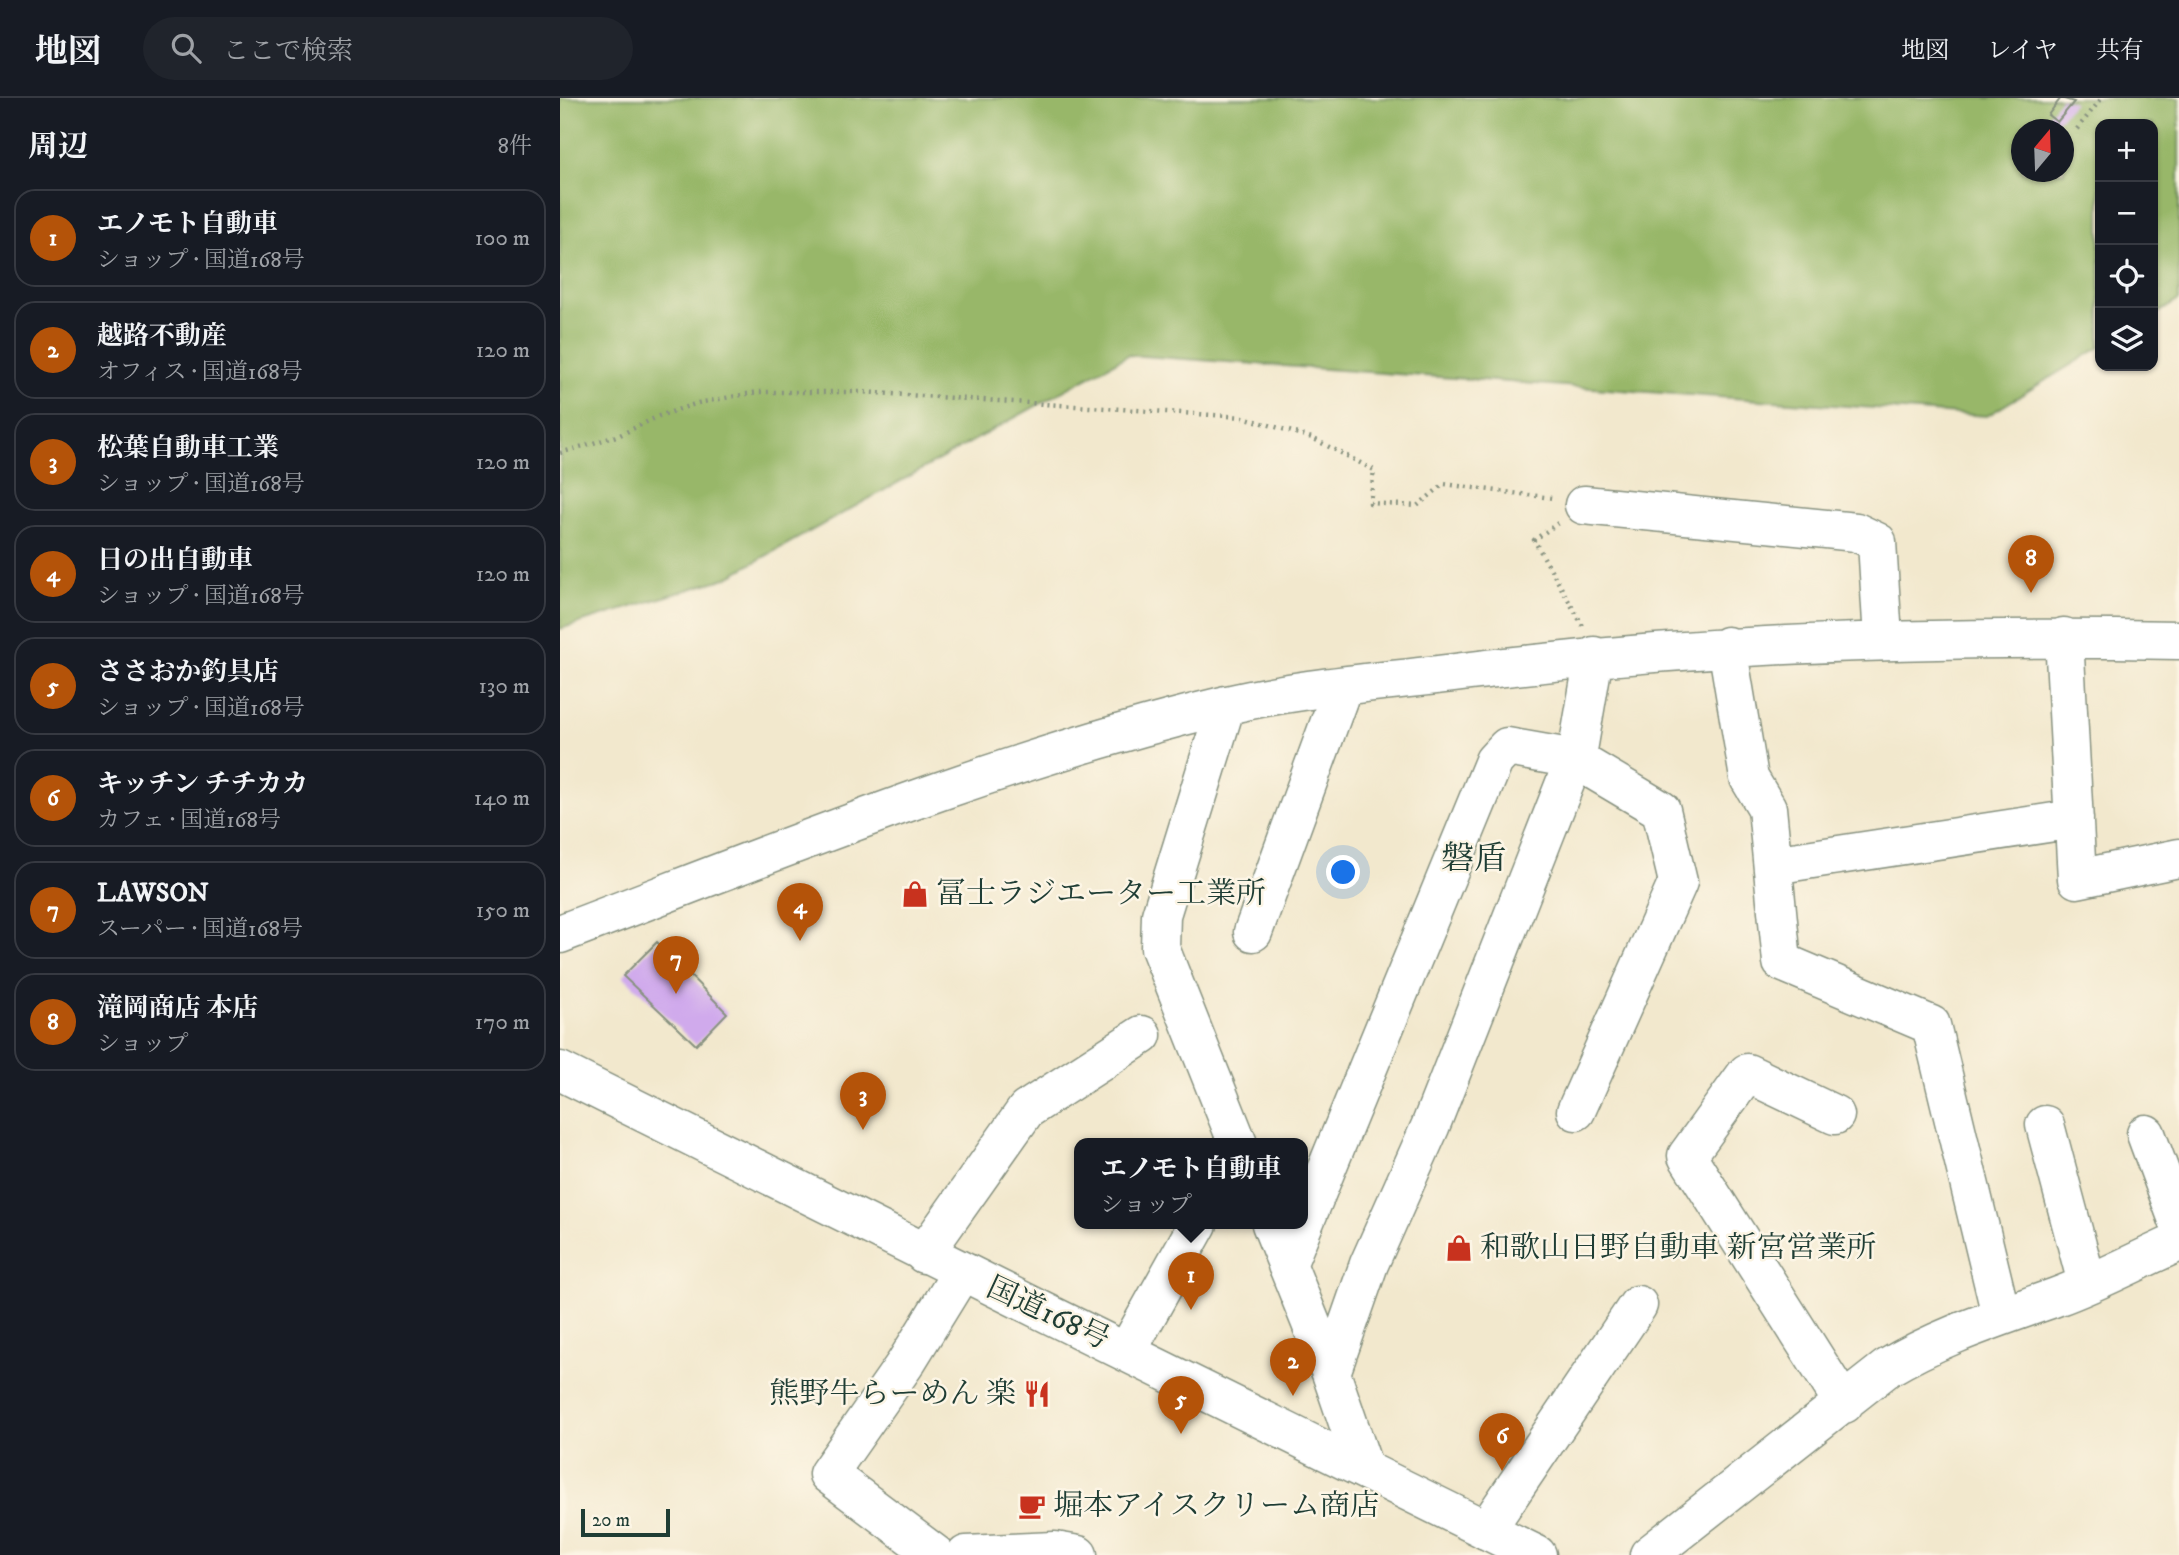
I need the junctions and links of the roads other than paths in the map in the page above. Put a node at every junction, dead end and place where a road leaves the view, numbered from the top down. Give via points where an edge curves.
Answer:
1 (1584, 505) road end
2 (2064, 638) junction
3 (1883, 639) junction
4 (2179, 640) edge
5 (1727, 646) junction
6 (1594, 656) junction
7 (1343, 686) junction
8 (1226, 705) junction
9 (1574, 759) junction
10 (2074, 819) junction
11 (2179, 858) edge
12 (1773, 865) junction
13 (1253, 932) dead end
14 (560, 934) edge
15 (1142, 1035) dead end
16 (560, 1071) edge
17 (1576, 1111) dead end
18 (1835, 1115) dead end
19 (2045, 1125) dead end
20 (2146, 1134) dead end
21 (1236, 1138) edge
22 (1308, 1214) edge
23 (2179, 1223) edge
24 (1195, 1229) edge
25 (1273, 1229) edge
26 (1302, 1229) edge
27 (2179, 1242) edge
28 (924, 1254) junction
29 (1287, 1265) junction
30 (961, 1273) junction
31 (2087, 1283) junction
32 (1638, 1304) dead end
33 (2000, 1315) junction
34 (1127, 1351) junction
35 (1331, 1373) junction
36 (1844, 1404) junction
37 (1364, 1469) junction
38 (1486, 1530) junction
39 (936, 1555) edge
40 (966, 1555) edge
41 (1078, 1555) edge
42 (1537, 1555) edge
43 (1649, 1555) edge

1 - 3 main road via 1856,532 1877,542
2 - 3 main road
2 - 4 main road
2 - 10 main road
3 - 5 main road
5 - 6 main road
5 - 12 main road via 1749,778 1767,808
6 - 7 main road
6 - 9 main road
7 - 8 main road
7 - 13 main road
8 - 14 main road via 1075,745
8 - 21 main road via 1161,915 1160,948
9 - 17 main road via 1661,810 1678,882
9 - 22 main road via 1507,747 1494,761
9 - 35 main road via 1430,1127 1369,1264
10 - 11 main road via 2077,879
10 - 12 main road
12 - 33 main road via 1782,962 1931,1025
15 - 28 main road via 1027,1110
16 - 28 main road, 国道168号
18 - 36 main road via 1747,1073 1688,1156
19 - 31 main road
20 - 23 main road
24 - 34 main road
25 - 29 main road
26 - 29 main road
27 - 31 main road
28 - 30 main road, 国道168号
29 - 35 main road
30 - 34 main road, 国道168号
30 - 39 main road via 905,1364 828,1474
31 - 33 main road
32 - 38 main road
33 - 36 main road via 1911,1353
34 - 37 main road, 国道168号
35 - 37 main road
36 - 43 main road
37 - 38 main road, 国道168号
38 - 42 main road, 国道168号
40 - 41 main road via 1055,1551

